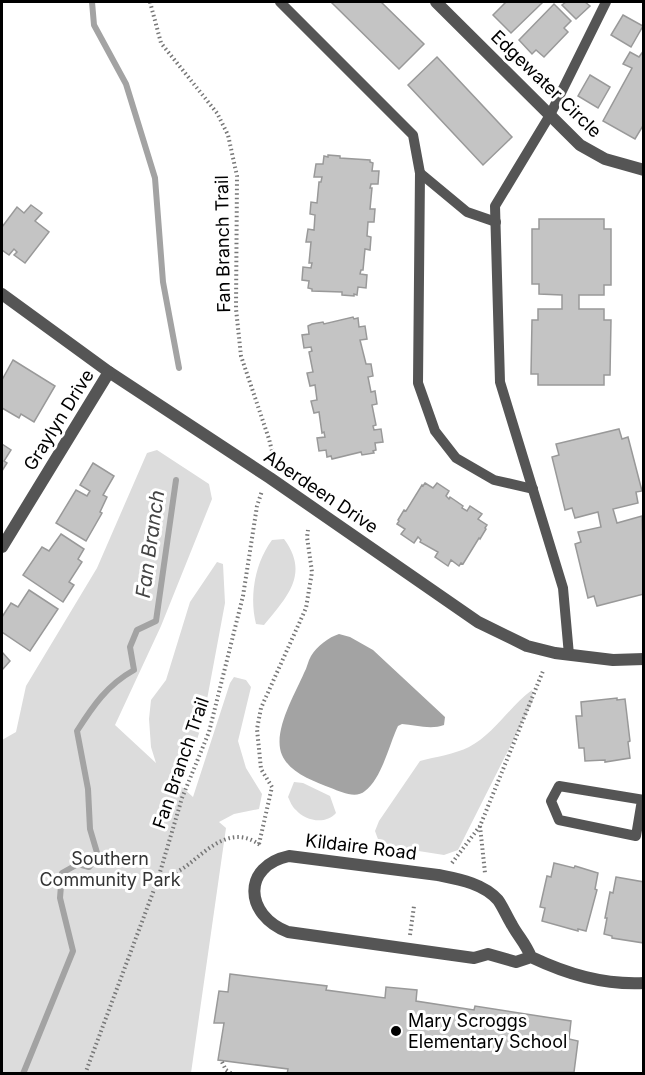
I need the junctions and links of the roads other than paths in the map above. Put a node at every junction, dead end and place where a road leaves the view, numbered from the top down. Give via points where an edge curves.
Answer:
1 (280, 2) edge
2 (436, 2) edge
3 (606, 2) edge
4 (550, 116) junction
5 (644, 170) edge
6 (420, 173) junction
7 (496, 222) junction
8 (2, 294) edge
9 (109, 372) junction
10 (533, 489) junction
11 (2, 547) edge
12 (569, 656) junction
13 (644, 659) edge
14 (643, 800) edge
15 (531, 957) junction
16 (644, 983) edge

1 - 6 lane via 413,135
2 - 4 street, Edgewater Circle
3 - 4 lane
4 - 5 street, Edgewater Circle via 591,153
4 - 7 lane via 495,206
6 - 7 lane via 467,212
6 - 10 lane via 418,383 435,431 456,458 494,480
7 - 10 lane via 500,382
8 - 9 street, Aberdeen Drive
9 - 11 street, Graylyn Drive
9 - 12 street, Aberdeen Drive via 478,622 528,646
10 - 12 lane via 563,588
12 - 13 street, Aberdeen Drive
14 - 14 lane via 559,786 551,801 559,820 636,836
15 - 15 street, Kildaire Road via 498,901 489,892 462,880 289,856 268,865 256,885 256,904 261,914 275,927 288,932 474,958 488,954 516,962
15 - 16 street, Kildaire Road via 583,978

